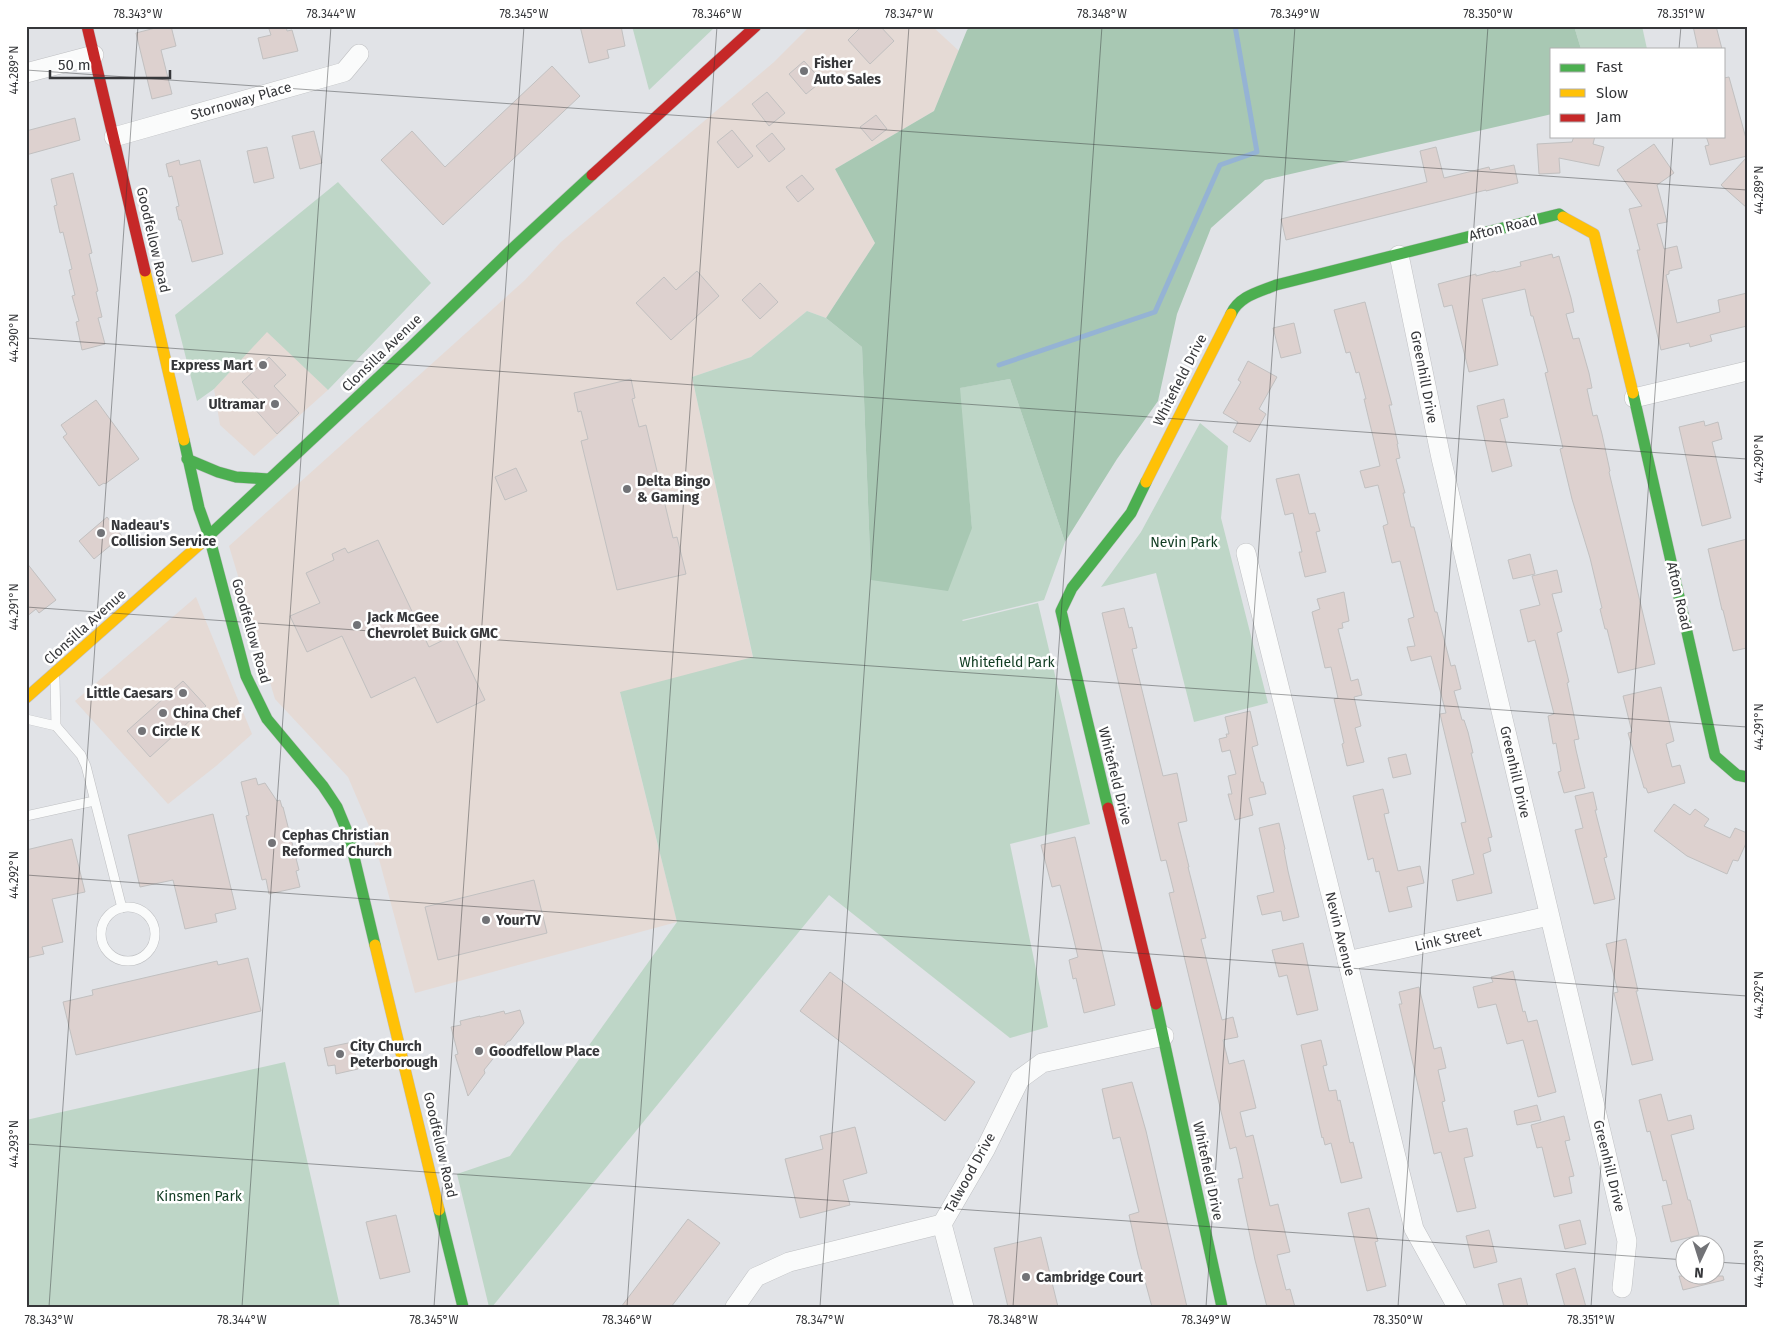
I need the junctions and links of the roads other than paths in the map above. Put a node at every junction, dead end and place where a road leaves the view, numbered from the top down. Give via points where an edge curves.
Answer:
1 (87, 26) edge
2 (756, 26) edge
3 (359, 54) dead end
4 (94, 55) junction
5 (26, 73) edge
6 (114, 137) junction
7 (1399, 255) junction
8 (1246, 297) joint
9 (1747, 371) edge
10 (1634, 398) junction
11 (187, 459) junction
12 (268, 479) junction
13 (208, 536) junction
14 (1246, 553) dead end
15 (56, 673) junction
16 (26, 698) edge
17 (26, 719) edge
18 (56, 726) junction
19 (1747, 777) edge
20 (94, 800) junction
21 (26, 816) edge
22 (122, 908) junction
23 (1549, 916) junction
24 (1347, 961) junction
25 (1164, 1036) junction
26 (942, 1224) junction
27 (1622, 1288) dead end
28 (463, 1307) edge
29 (735, 1307) edge
30 (964, 1307) edge
31 (1222, 1307) edge
32 (1457, 1307) edge

1 - 4 street, Goodfellow Road
2 - 12 street, Clonsilla Avenue via 513,248
3 - 6 street, Stornoway Place via 344,72
4 - 5 street
4 - 6 street, Goodfellow Road
6 - 11 street, Goodfellow Road
7 - 8 street, Afton Road via 1276,285
7 - 10 street, Afton Road via 1559,214 1594,234
7 - 23 street, Greenhill Drive via 1440,458
8 - 25 street, Whitefield Drive via 1235,305 1131,513 1072,588 1061,611
9 - 10 street
10 - 19 street, Afton Road via 1715,756 1737,775
11 - 12 street via 218,472
11 - 13 street, Goodfellow Road
12 - 13 street, Clonsilla Avenue
13 - 15 street, Clonsilla Avenue
13 - 28 street, Goodfellow Road via 246,676 256,698 267,719 324,786 349,836
14 - 24 street, Nevin Avenue
15 - 16 street, Clonsilla Avenue
15 - 18 lane
17 - 18 lane
18 - 20 lane via 81,755
20 - 21 lane
20 - 22 lane
22 - 22 lane via 103,924 102,941 112,956 120,960 138,960 151,948 155,931 147,915 139,910
23 - 24 street, Link Street
23 - 27 street, Greenhill Drive via 1627,1240
24 - 32 street, Nevin Avenue via 1414,1229
25 - 26 street, Talwood Drive via 1042,1063 1020,1080
25 - 31 street, Whitefield Drive
26 - 29 street, Talwood Drive via 789,1262 756,1277
26 - 30 street

